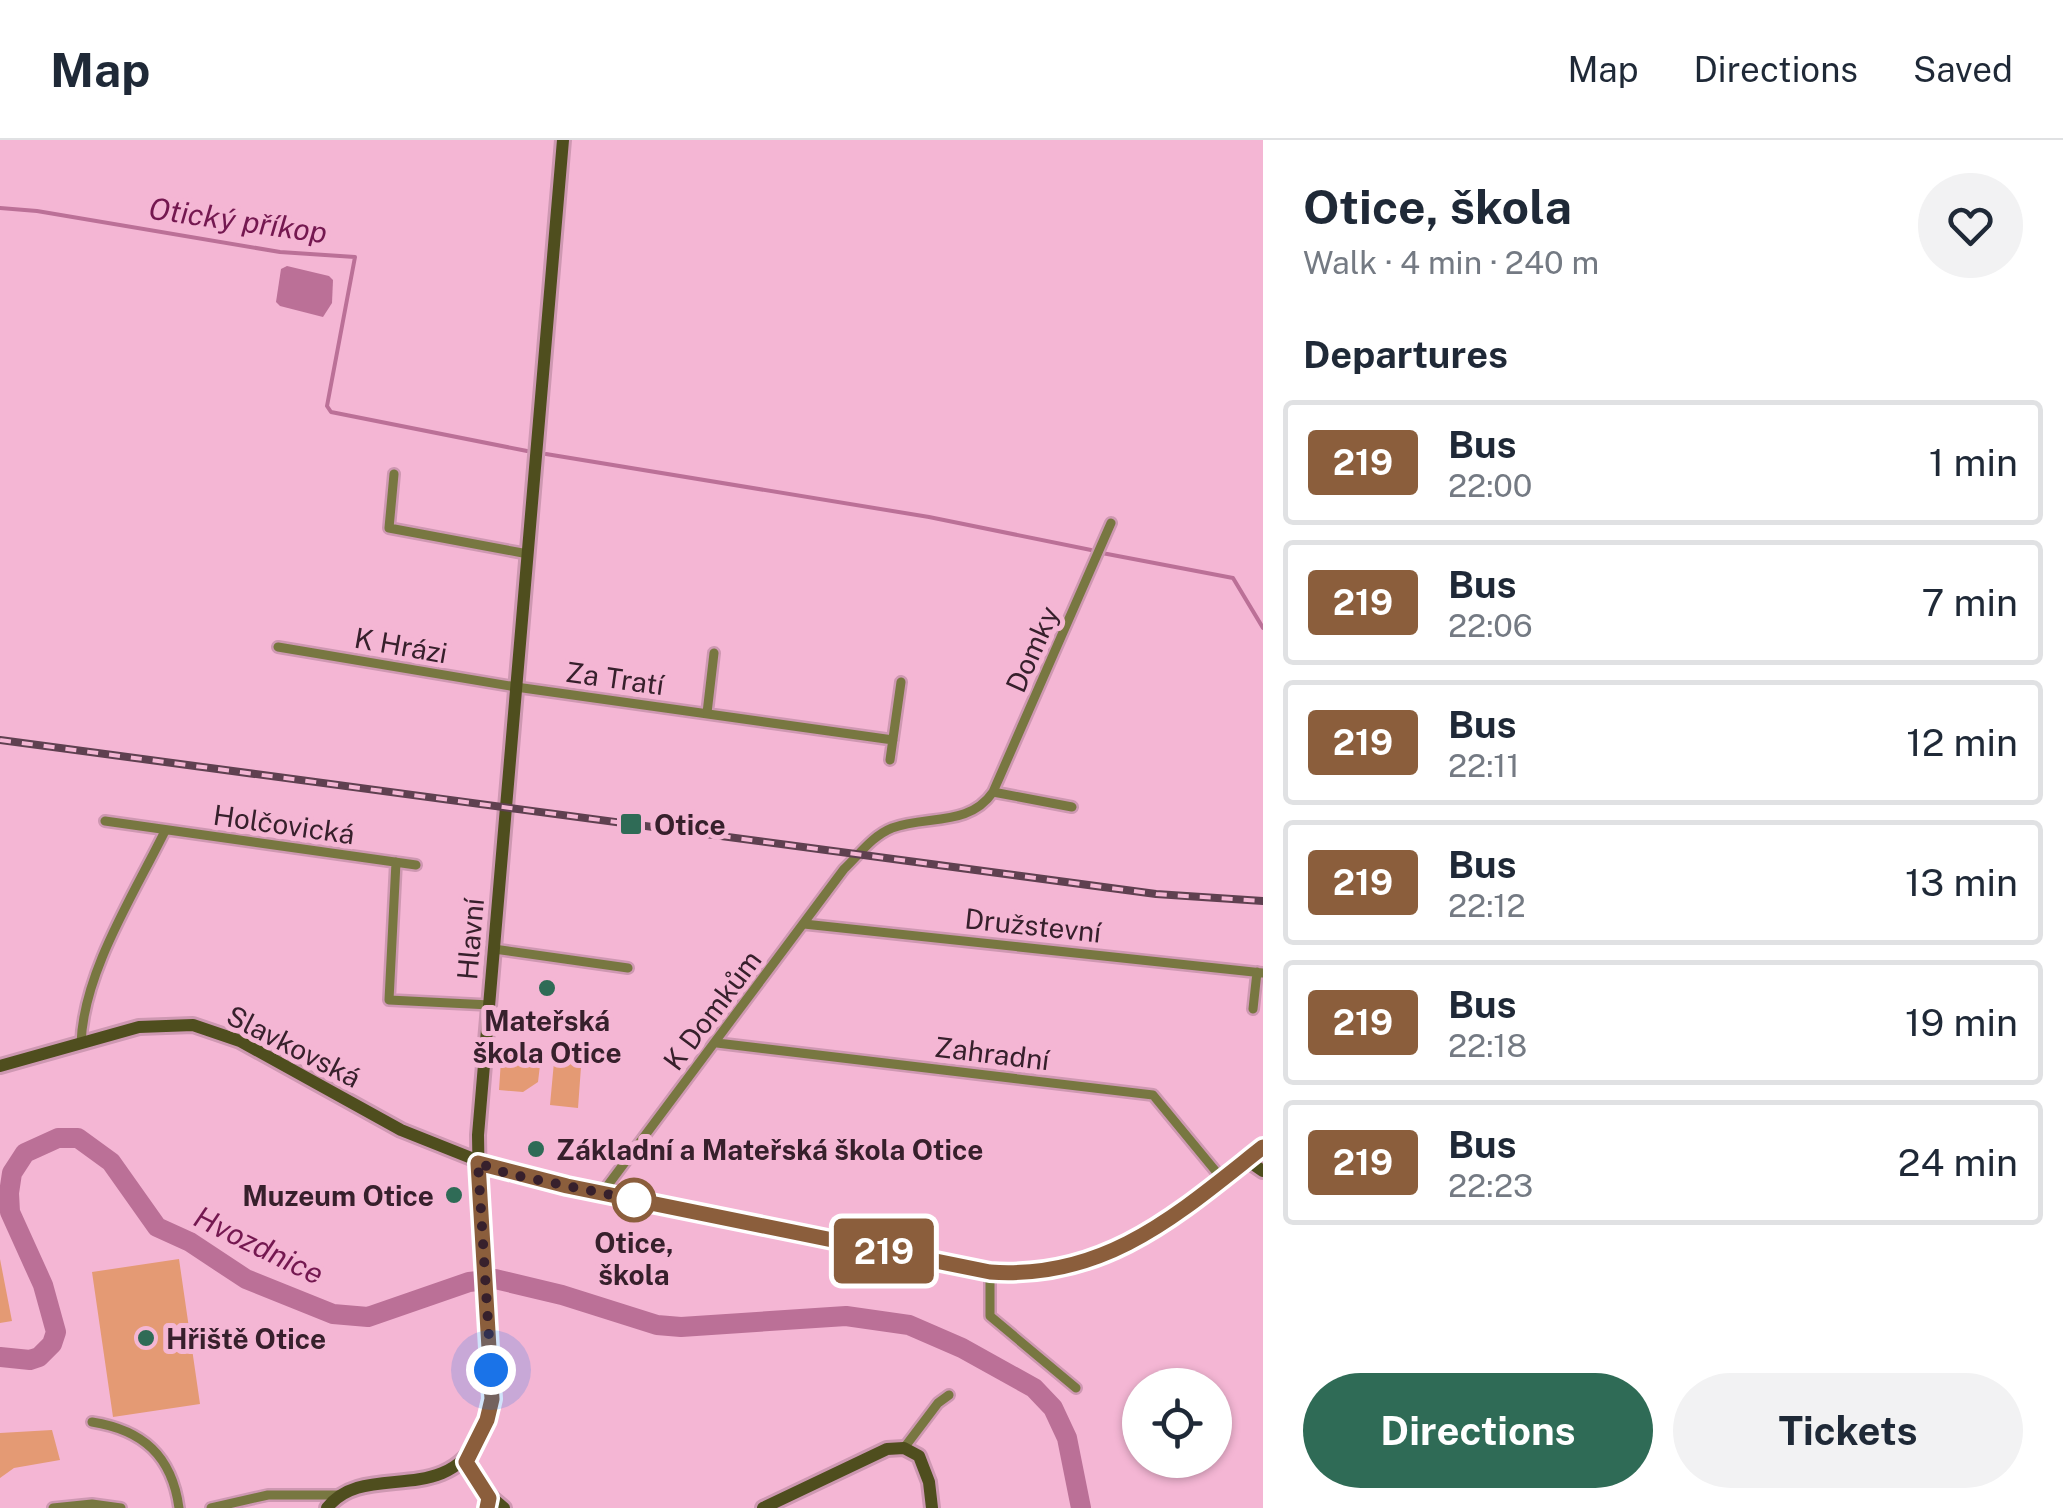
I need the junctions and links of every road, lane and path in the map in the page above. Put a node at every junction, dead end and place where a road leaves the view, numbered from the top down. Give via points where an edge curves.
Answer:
1 (563, 140) edge
2 (394, 474) dead end
3 (1112, 523) dead end
4 (528, 554) junction
5 (278, 647) dead end
6 (714, 652) dead end
7 (901, 682) dead end
8 (516, 687) junction
9 (706, 714) junction
10 (893, 740) junction
11 (890, 760) dead end
12 (993, 792) junction
13 (1072, 808) dead end
14 (105, 821) dead end
15 (166, 831) junction
16 (396, 862) junction
17 (416, 865) dead end
18 (804, 924) junction
19 (494, 949) junction
20 (628, 968) dead end
21 (1260, 972) edge
22 (490, 1005) junction
23 (1253, 1009) dead end
24 (717, 1043) junction
25 (81, 1044) junction
26 (0, 1066) edge
27 (1263, 1147) edge
28 (1246, 1160) junction
29 (478, 1163) junction
30 (1263, 1170) edge
31 (1223, 1180) junction
32 (602, 1193) junction
33 (990, 1272) junction
34 (1076, 1388) dead end
35 (949, 1395) dead end
36 (92, 1422) dead end
37 (904, 1448) junction
38 (466, 1462) junction
39 (341, 1495) junction
40 (52, 1508) edge
41 (121, 1508) edge
42 (179, 1508) edge
43 (211, 1508) edge
44 (327, 1508) edge
45 (504, 1508) edge
46 (763, 1508) edge
47 (932, 1508) edge

1 - 4 main road, Hlavní
2 - 4 street via 389,528
3 - 12 street, Domky
4 - 8 main road, Hlavní
5 - 8 street, K Hrázi
6 - 9 street
7 - 10 street
8 - 9 street, Za Tratí
8 - 19 main road, Hlavní
9 - 10 street, Za Tratí
10 - 11 street
12 - 13 street
12 - 18 street, K Domkům via 968,814 877,835
14 - 15 street, Holčovická
15 - 16 street, Holčovická
15 - 25 street via 86,1002
16 - 17 street, Holčovická
16 - 22 street via 389,1000
18 - 21 street, Družstevní
18 - 24 street, K Domkům
19 - 20 street
19 - 22 main road, Hlavní
21 - 23 street, Družstevní
22 - 29 main road, Hlavní
24 - 31 street, Zahradní via 1153,1095
24 - 32 street, K Domkům
25 - 26 main road, Slavkovská
25 - 29 main road, Slavkovská via 150,1025 217,1031 401,1130
27 - 28 main road, Slavkovská
28 - 30 main road
28 - 31 main road, Slavkovská
29 - 32 main road, Slavkovská
29 - 38 main road, Hlavní via 492,1399
31 - 33 main road, Slavkovská via 1113,1252 1043,1272
32 - 33 main road, Slavkovská
33 - 34 street via 990,1316
35 - 37 street
36 - 42 street via 118,1426 167,1462
37 - 46 main road via 878,1453
37 - 47 main road via 923,1462
38 - 39 main road via 432,1480
38 - 45 main road
39 - 43 street via 268,1495
39 - 44 main road
40 - 41 street

